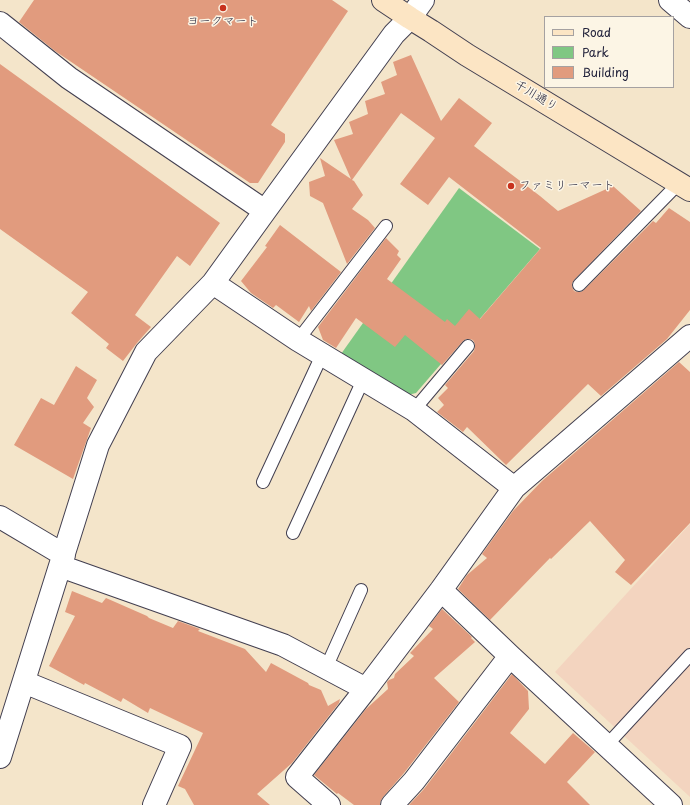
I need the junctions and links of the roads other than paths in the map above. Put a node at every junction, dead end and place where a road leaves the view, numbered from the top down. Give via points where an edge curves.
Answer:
1 (383, 0) edge
2 (423, 0) edge
3 (670, 0) edge
4 (690, 16) edge
5 (410, 18) junction
6 (0, 23) edge
7 (685, 186) edge
8 (265, 211) junction
9 (386, 226) dead end
10 (213, 283) junction
11 (579, 285) dead end
12 (690, 336) edge
13 (298, 340) junction
14 (468, 346) dead end
15 (322, 355) junction
16 (363, 380) junction
17 (414, 410) junction
18 (263, 482) dead end
19 (514, 488) junction
20 (0, 517) edge
21 (293, 533) dead end
22 (62, 561) junction
23 (361, 590) dead end
24 (441, 590) junction
25 (690, 655) edge
26 (510, 656) junction
27 (326, 668) junction
28 (24, 682) junction
29 (366, 689) junction
30 (606, 746) junction
31 (0, 757) edge
32 (154, 805) edge
33 (329, 805) edge
34 (392, 805) edge
35 (671, 805) edge

1 - 5 main road, 千川通り
2 - 5 street
3 - 4 street
5 - 7 main road, 千川通り
5 - 8 street via 394,34
6 - 8 street via 69,78
7 - 11 lane
8 - 10 street
9 - 13 lane
10 - 13 street
10 - 22 street via 146,352 98,445
12 - 19 street
13 - 15 street
14 - 17 lane
15 - 16 street
15 - 18 lane
16 - 17 street
16 - 21 lane
17 - 19 street
19 - 24 street
20 - 22 street
22 - 27 street via 283,645
22 - 28 street
23 - 27 lane
24 - 26 street
24 - 29 street
25 - 30 lane
26 - 30 street
26 - 34 street via 414,781
27 - 29 street
28 - 31 street
28 - 32 street via 180,746
29 - 33 street via 297,777
30 - 35 street

